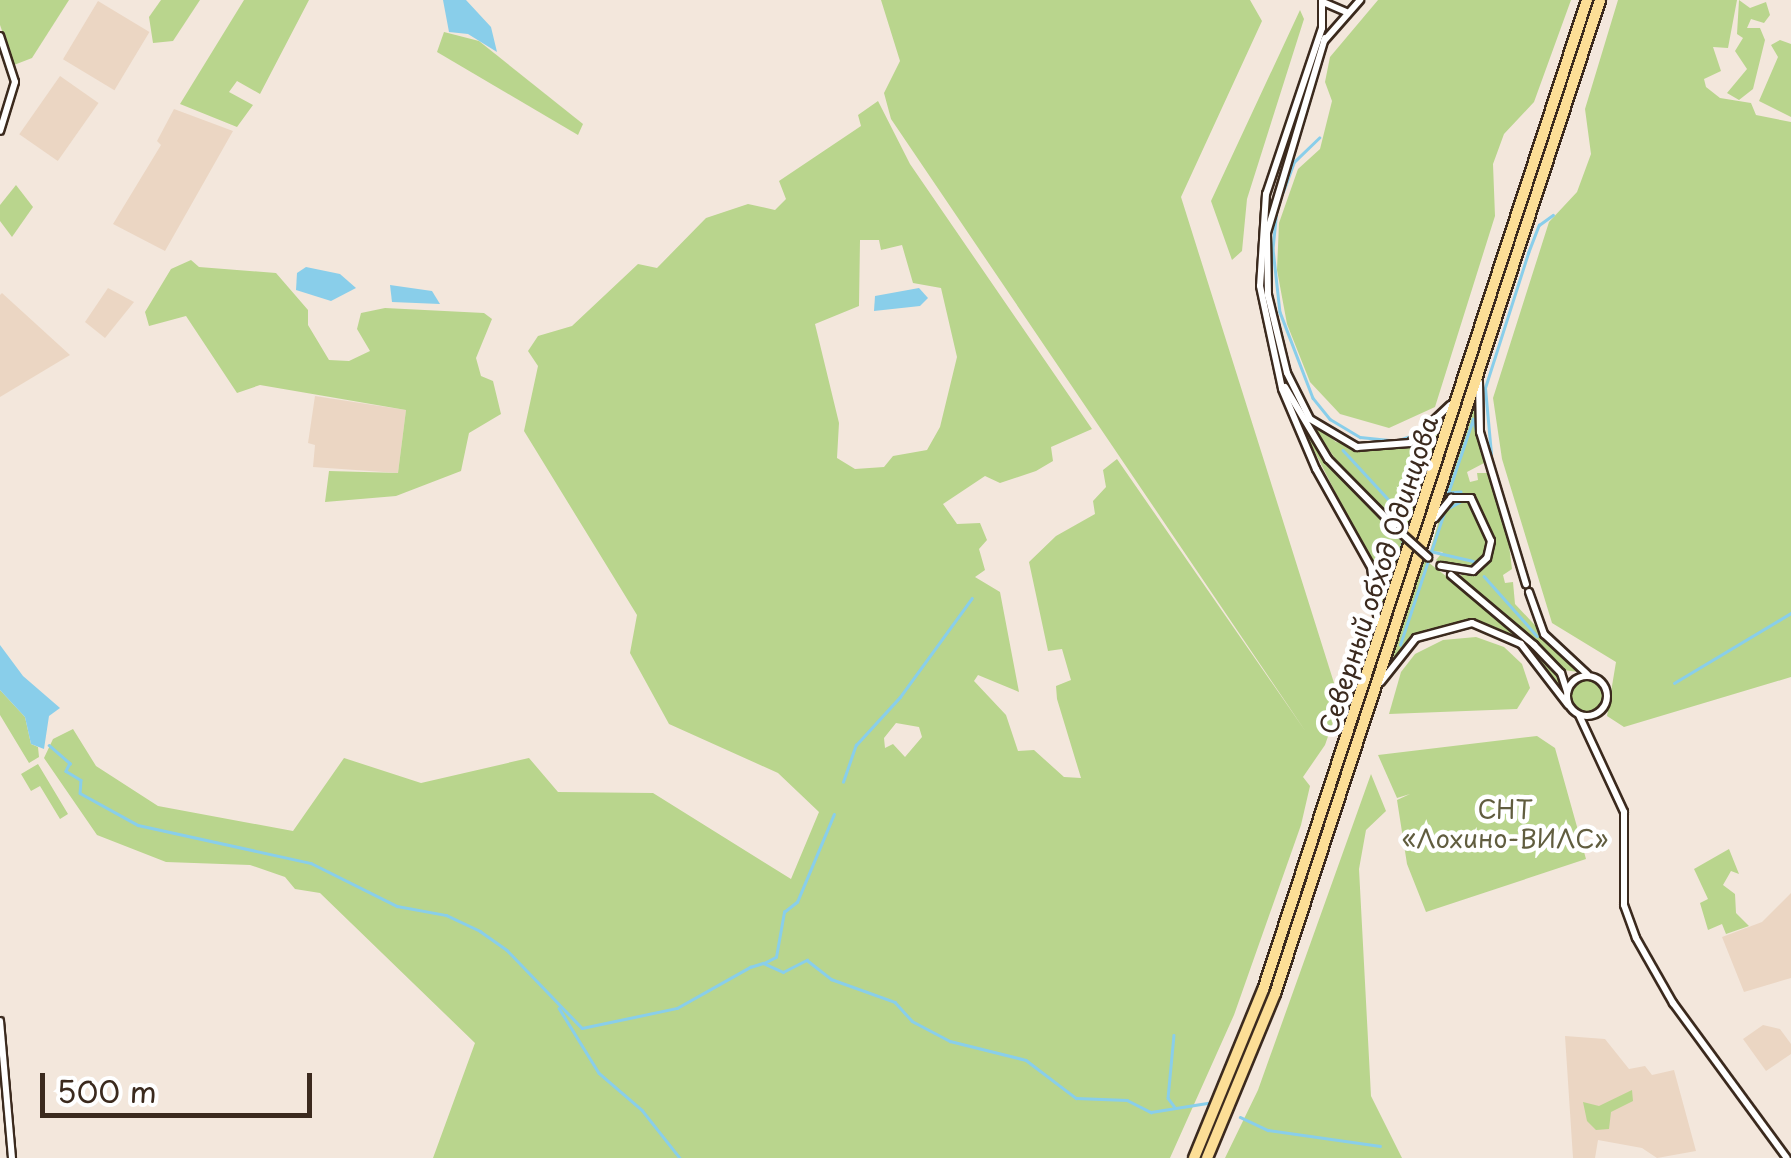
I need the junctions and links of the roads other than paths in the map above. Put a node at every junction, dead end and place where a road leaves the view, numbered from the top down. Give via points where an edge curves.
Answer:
1 (1322, 0) edge
2 (1360, 0) edge
3 (1587, 0) edge
4 (1600, 0) edge
5 (1352, 9) junction
6 (0, 36) edge
7 (1326, 38) junction
8 (1303, 82) junction
9 (0, 131) edge
10 (1274, 358) junction
11 (1482, 361) junction
12 (1462, 384) junction
13 (1422, 546) junction
14 (1440, 566) junction
15 (1373, 655) junction
16 (1589, 676) junction
17 (1567, 692) junction
18 (1568, 705) junction
19 (1368, 710) junction
20 (1597, 714) junction
21 (1579, 715) junction
22 (1590, 740) junction
23 (0, 1021) edge
24 (12, 1158) edge
25 (1194, 1158) edge
26 (1207, 1158) edge
27 (1787, 1158) edge

1 - 5 street via 1336,12
1 - 8 street via 1322,28
2 - 5 street
3 - 12 highway, Северный обход Одинцова
4 - 11 highway, Северный обход Одинцова
5 - 7 street
6 - 9 street via 15,82
7 - 8 street
7 - 12 street via 1268,233 1270,310 1286,373 1320,429 1370,449 1402,445 1428,432
8 - 10 street via 1270,176 1260,230 1260,286
10 - 14 street, bridge via 1316,443
10 - 15 street via 1304,444 1375,577 1380,616
11 - 13 highway, Северный обход Одинцова
11 - 16 street via 1480,432 1527,588 1544,634
12 - 15 highway, Северный обход Одинцова
13 - 14 street via 1446,501 1462,496 1478,502 1492,541 1488,558 1462,574
13 - 19 highway, Северный обход Одинцова
14 - 17 street via 1534,645 1564,677
15 - 25 highway, Северный обход Одинцова via 1264,990
16 - 17 street via 1576,679
16 - 20 street via 1606,690
17 - 18 street
18 - 19 street via 1520,644 1498,630 1461,624 1407,645
18 - 21 street
19 - 26 highway, Северный обход Одинцова via 1275,994
20 - 21 street
20 - 22 street
21 - 22 street
22 - 27 street via 1624,812 1624,905 1636,938 1672,1003
23 - 24 street

